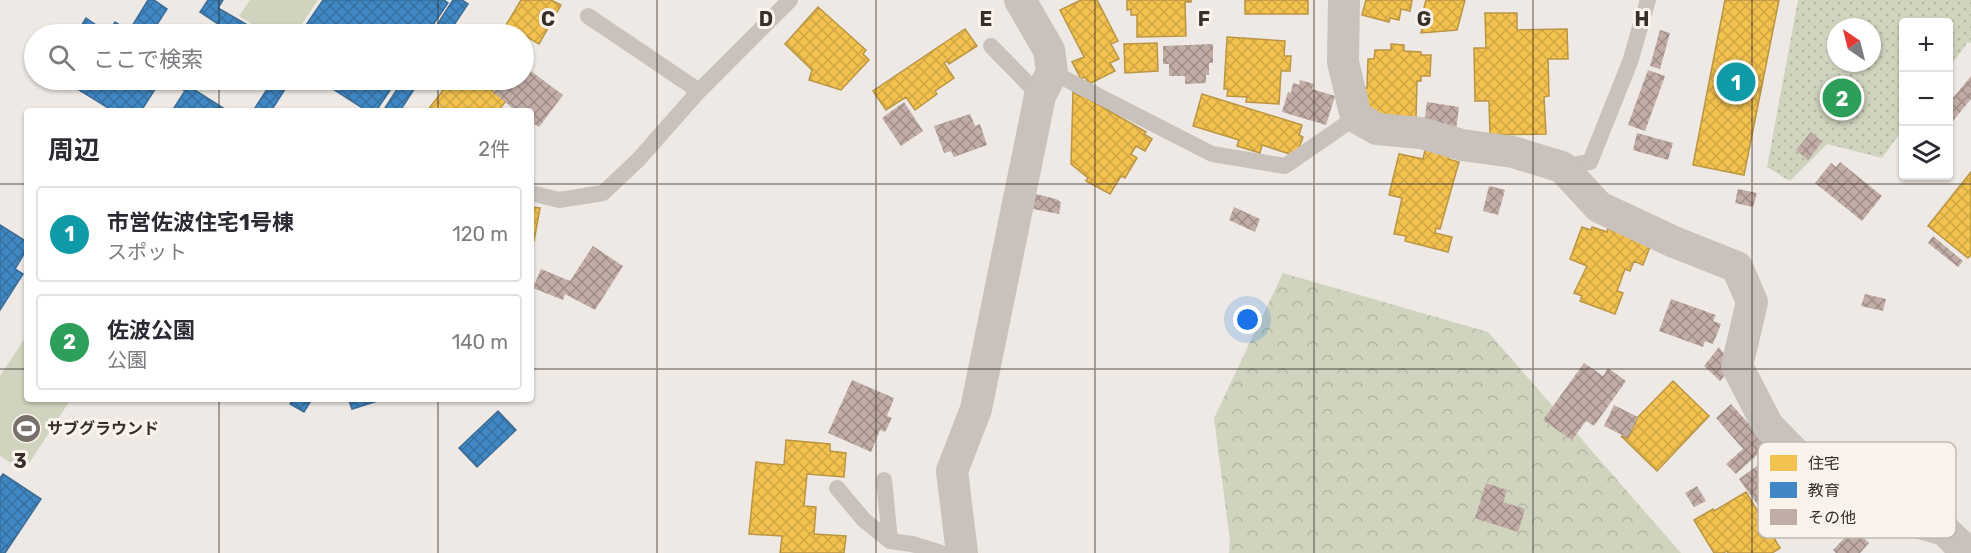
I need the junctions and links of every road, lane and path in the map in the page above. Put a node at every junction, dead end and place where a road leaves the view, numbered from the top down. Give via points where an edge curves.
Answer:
1 (790, 0) edge
2 (1020, 0) edge
3 (1344, 0) edge
4 (1648, 0) edge
5 (588, 16) dead end
6 (991, 46) dead end
7 (1046, 84) junction
8 (699, 91) junction
9 (1356, 117) junction
10 (1562, 167) junction
11 (534, 194) edge
12 (1784, 442) edge
13 (884, 480) dead end
14 (837, 488) dead end
15 (1952, 538) edge
16 (890, 541) junction
17 (941, 553) edge
18 (962, 553) edge
19 (1968, 553) edge

1 - 8 lane
2 - 7 street via 1049,50
3 - 9 street via 1343,62
4 - 10 lane via 1630,62 1590,162
5 - 8 lane
6 - 7 lane
7 - 9 lane via 1212,154 1285,166
7 - 18 street via 976,410 952,471
8 - 11 lane via 603,193 559,200
9 - 10 street via 1377,129 1421,133 1462,145 1513,152
10 - 12 street via 1599,207 1737,267 1752,302 1737,366 1768,426
13 - 16 lane
14 - 16 lane via 864,520
15 - 19 street
16 - 17 lane

